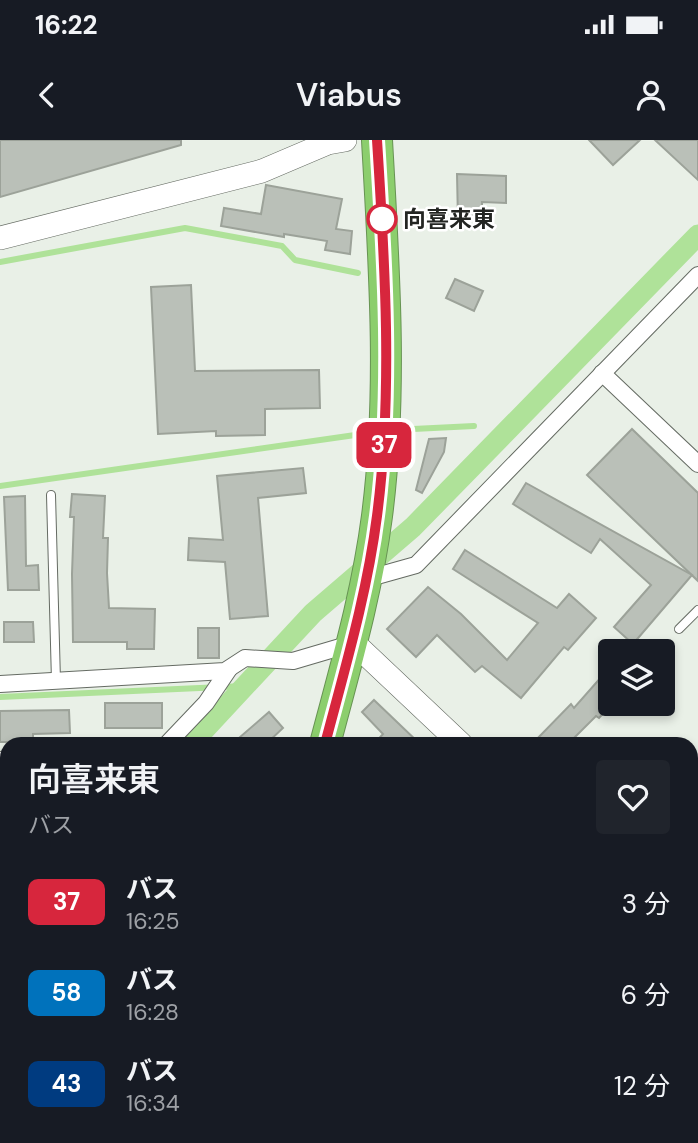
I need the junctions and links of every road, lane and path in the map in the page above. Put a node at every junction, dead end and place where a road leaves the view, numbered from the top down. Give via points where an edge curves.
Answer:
1 (345, 140) edge
2 (377, 140) edge
3 (0, 238) edge
4 (698, 275) edge
5 (602, 373) junction
6 (698, 464) edge
7 (51, 495) dead end
8 (366, 579) junction
9 (698, 610) edge
10 (679, 629) dead end
11 (354, 643) junction
12 (229, 669) junction
13 (56, 681) junction
14 (0, 684) edge
15 (174, 737) edge
16 (327, 737) edge
17 (454, 737) edge

1 - 3 street via 262,171
2 - 8 highway via 386,428
4 - 5 street
5 - 6 street
5 - 8 street via 416,565
7 - 13 lane
8 - 11 highway
9 - 10 lane
11 - 12 street via 293,661 246,658
11 - 16 highway
11 - 17 street
12 - 13 street
12 - 15 street via 206,704
13 - 14 street

